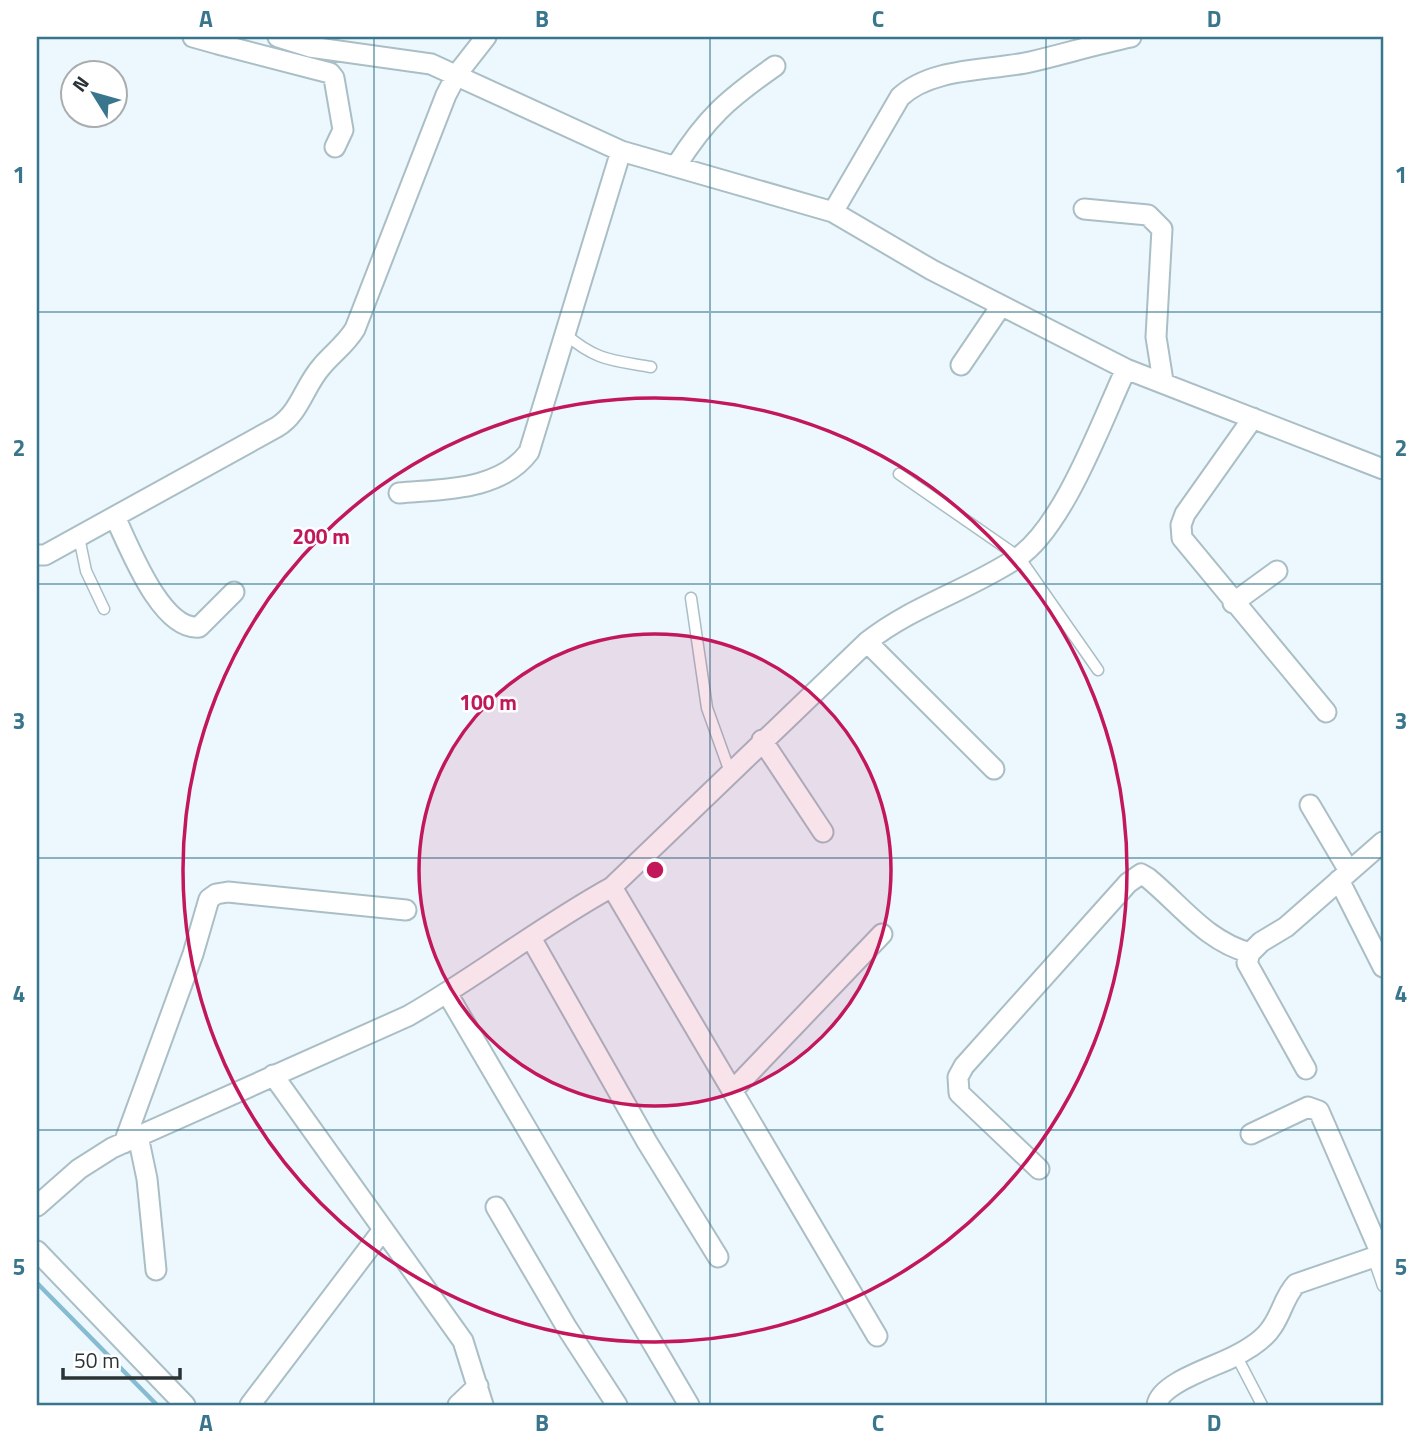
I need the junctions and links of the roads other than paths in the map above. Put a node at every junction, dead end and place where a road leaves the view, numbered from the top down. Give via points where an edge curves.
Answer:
1 (193, 37) edge
2 (278, 37) edge
3 (486, 37) edge
4 (1131, 37) edge
5 (219, 40) edge
6 (775, 66) dead end
7 (457, 74) junction
8 (335, 147) dead end
9 (621, 151) junction
10 (676, 166) junction
11 (1084, 209) dead end
12 (833, 212) junction
13 (1000, 306) junction
14 (565, 334) junction
15 (961, 365) dead end
16 (652, 367) dead end
17 (1126, 369) junction
18 (1163, 381) junction
19 (1253, 418) junction
20 (1383, 469) edge
21 (899, 474) dead end
22 (399, 493) dead end
23 (115, 517) junction
24 (79, 537) junction
25 (37, 555) edge
26 (1019, 557) junction
27 (1276, 571) dead end
28 (234, 592) dead end
29 (691, 598) dead end
30 (1233, 603) junction
31 (104, 608) dead end
32 (867, 642) junction
33 (1098, 670) dead end
34 (1326, 712) dead end
35 (762, 740) junction
36 (994, 769) dead end
37 (730, 772) junction
38 (1310, 805) dead end
39 (823, 832) dead end
40 (1383, 842) edge
41 (1344, 875) junction
42 (612, 887) junction
43 (406, 910) dead end
44 (882, 934) dead end
45 (530, 938) junction
46 (1250, 953) junction
47 (1383, 967) edge
48 (447, 993) junction
49 (1306, 1069) dead end
50 (273, 1075) junction
51 (732, 1091) junction
52 (1251, 1134) dead end
53 (131, 1140) junction
54 (1039, 1169) dead end
55 (37, 1206) edge
56 (496, 1207) dead end
57 (382, 1231) junction
58 (37, 1251) edge
59 (1379, 1255) edge
60 (718, 1256) dead end
61 (156, 1270) dead end
62 (1383, 1286) edge
63 (877, 1336) dead end
64 (1236, 1355) junction
65 (480, 1396) edge
66 (185, 1405) edge
67 (250, 1405) edge
68 (458, 1405) edge
69 (617, 1405) edge
70 (689, 1405) edge
71 (1157, 1405) edge
72 (1262, 1405) edge

1 - 5 street
2 - 7 street via 310,47 431,64
3 - 7 street
4 - 12 street via 911,86 900,97
5 - 8 street via 330,73 343,130
6 - 10 street via 710,116
7 - 9 street
7 - 23 street via 355,329 321,366 295,411 277,427
9 - 10 street
9 - 14 street
10 - 12 street
11 - 18 street via 1148,215 1162,229 1156,337
12 - 13 street
13 - 15 street
13 - 17 street
14 - 16 lane via 601,359
14 - 22 street via 529,452 521,463 509,473 468,486
17 - 18 street
17 - 26 street via 1058,512
18 - 19 street
19 - 20 street
19 - 30 street via 1181,525 1182,538
21 - 26 lane
23 - 24 street
23 - 28 street via 153,594 184,625 199,627
24 - 25 street
24 - 31 lane via 86,571
26 - 32 street via 891,623
26 - 33 lane
27 - 30 street
29 - 37 lane via 707,708
30 - 34 street
32 - 35 street
32 - 36 street
35 - 37 street
35 - 39 street
37 - 42 street
38 - 41 street
40 - 41 street
41 - 46 street
41 - 47 street
42 - 45 street
42 - 51 street
43 - 53 street via 228,892 209,899
44 - 51 street
45 - 48 street
45 - 60 street
46 - 49 street via 1247,963
46 - 54 street via 1226,947 1148,878 1141,874 1128,883 958,1077 959,1093
48 - 50 street via 382,1029
48 - 70 street
50 - 53 street
50 - 57 street
51 - 63 street
52 - 59 street via 1308,1107 1319,1111
53 - 55 street via 79,1169
53 - 61 street via 147,1179
56 - 69 street
57 - 65 street via 463,1341
57 - 67 street
58 - 66 street
59 - 62 lane
59 - 64 street via 1296,1284 1272,1327
64 - 71 street via 1169,1387
64 - 72 lane
65 - 68 street

